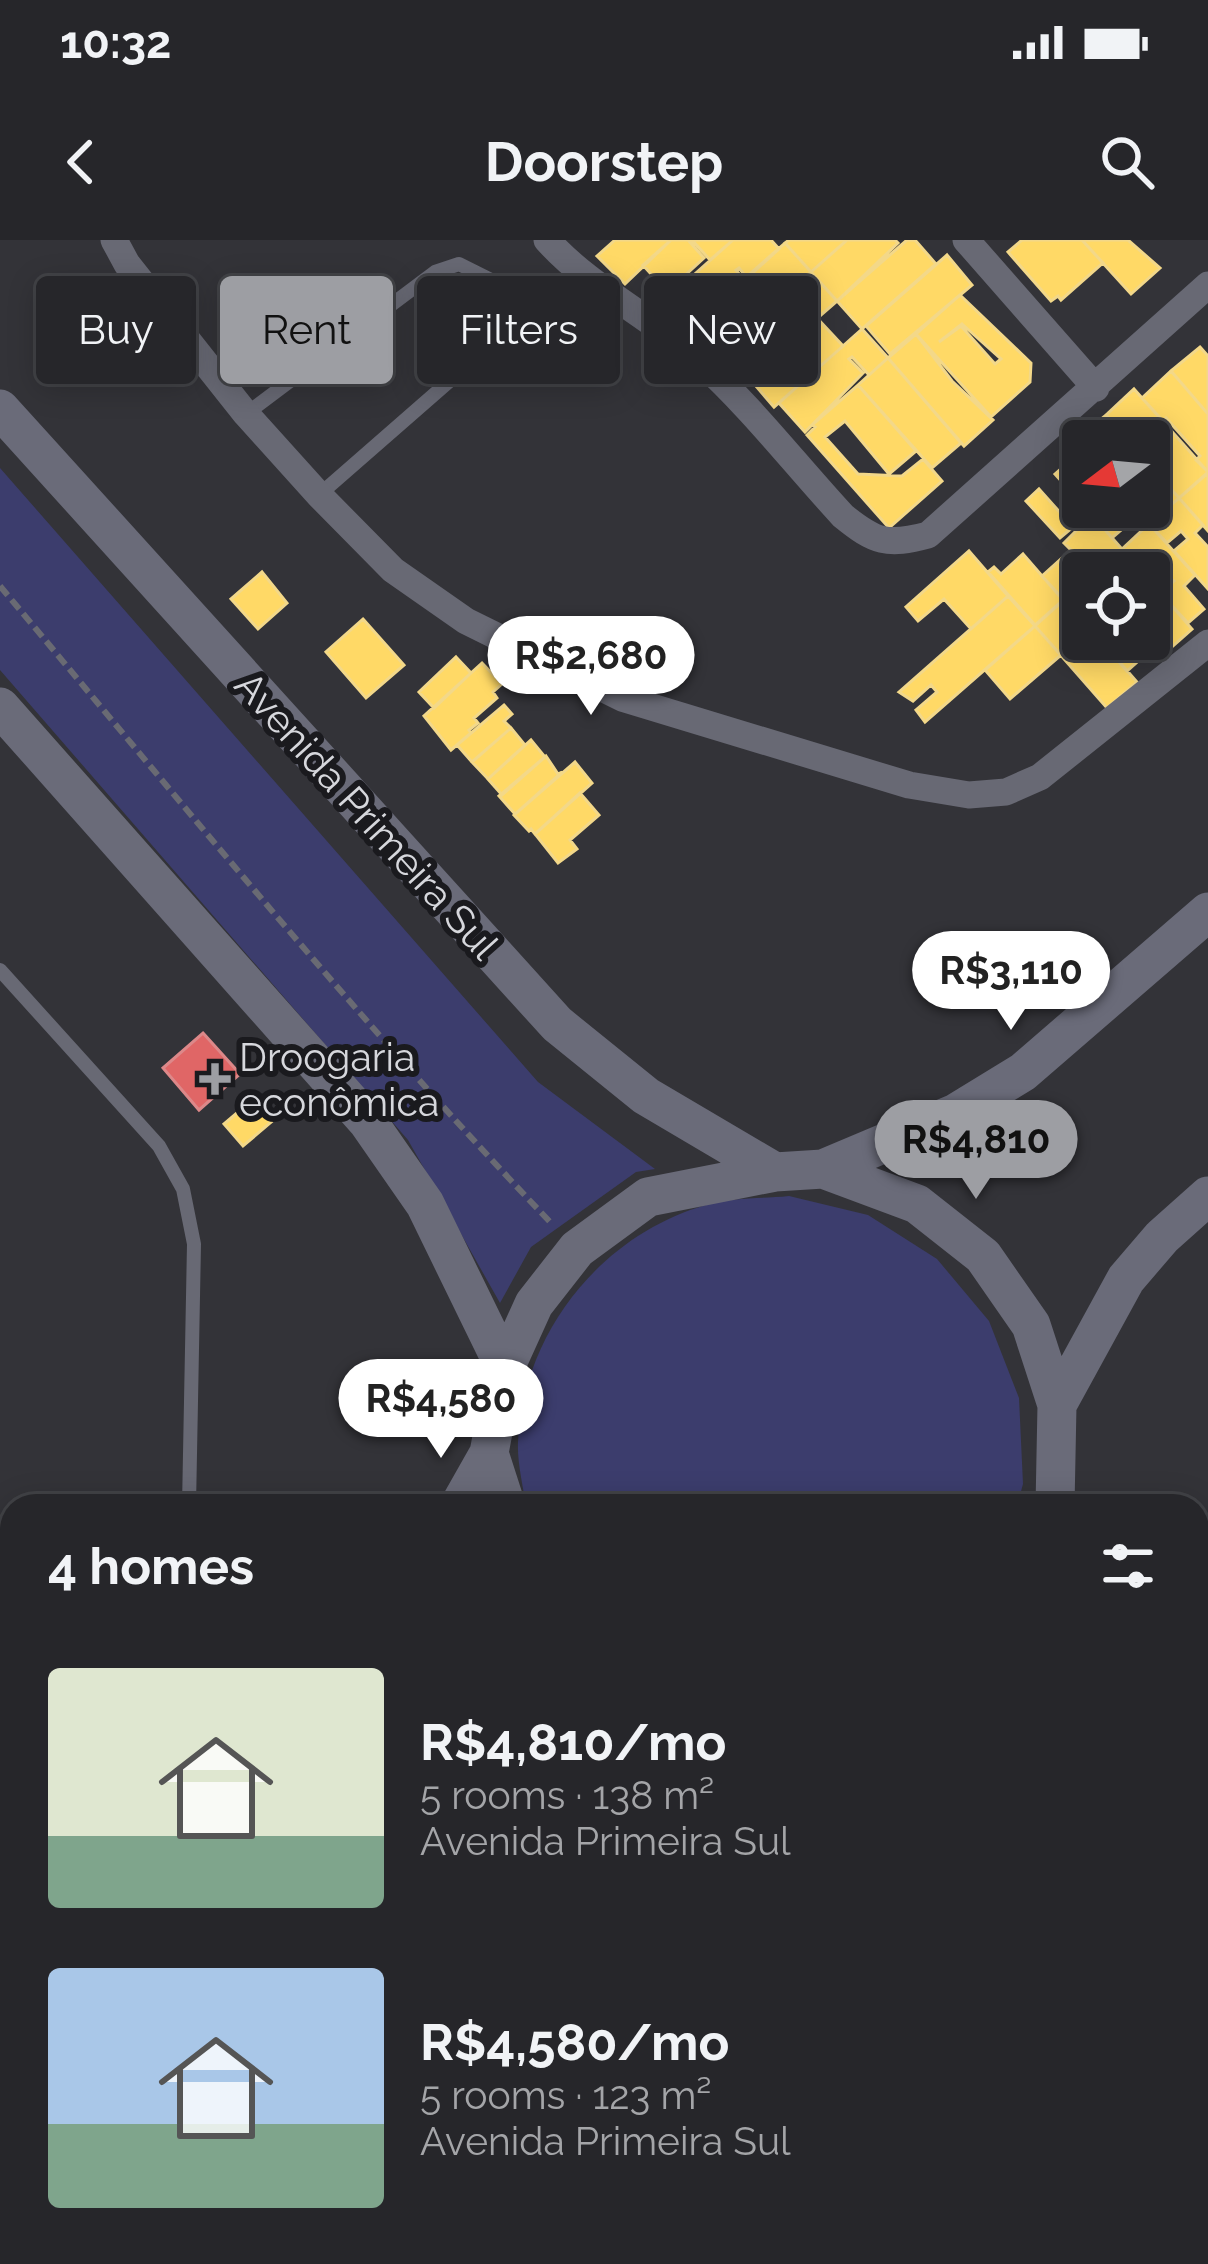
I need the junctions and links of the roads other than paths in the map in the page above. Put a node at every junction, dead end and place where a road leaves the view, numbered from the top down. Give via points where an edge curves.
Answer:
1 (114, 240) edge
2 (547, 240) edge
3 (966, 240) edge
4 (1208, 285) edge
5 (1096, 388) junction
6 (0, 409) edge
7 (246, 414) junction
8 (319, 495) junction
9 (1206, 649) edge
10 (0, 706) edge
11 (1208, 912) edge
12 (0, 970) edge
13 (823, 1169) junction
14 (775, 1172) junction
15 (1208, 1196) edge
16 (505, 1368) junction
17 (1057, 1405) junction
18 (489, 1454) junction
19 (189, 1494) edge
20 (466, 1494) edge
21 (502, 1494) edge
22 (1055, 1494) edge

1 - 7 street
2 - 5 street via 702,362 870,538 898,543 928,535
3 - 5 street
4 - 5 street
6 - 14 street, Avenida Primeira Sul via 557,1024 646,1096
7 - 8 street
7 - 8 lane via 436,272 459,264 491,280 504,314 493,344
8 - 9 street via 393,570 466,621 622,698 909,785 969,795 1006,792 1040,777
10 - 16 street via 368,1122 425,1204
11 - 13 street via 1023,1072 956,1113
12 - 19 lane via 160,1146 183,1190 194,1244
13 - 14 street
13 - 17 street via 917,1204 983,1256 1031,1325
14 - 16 street via 648,1197 577,1249 533,1304
15 - 17 street via 1126,1279
16 - 18 street
17 - 22 street
18 - 20 street
18 - 21 street

